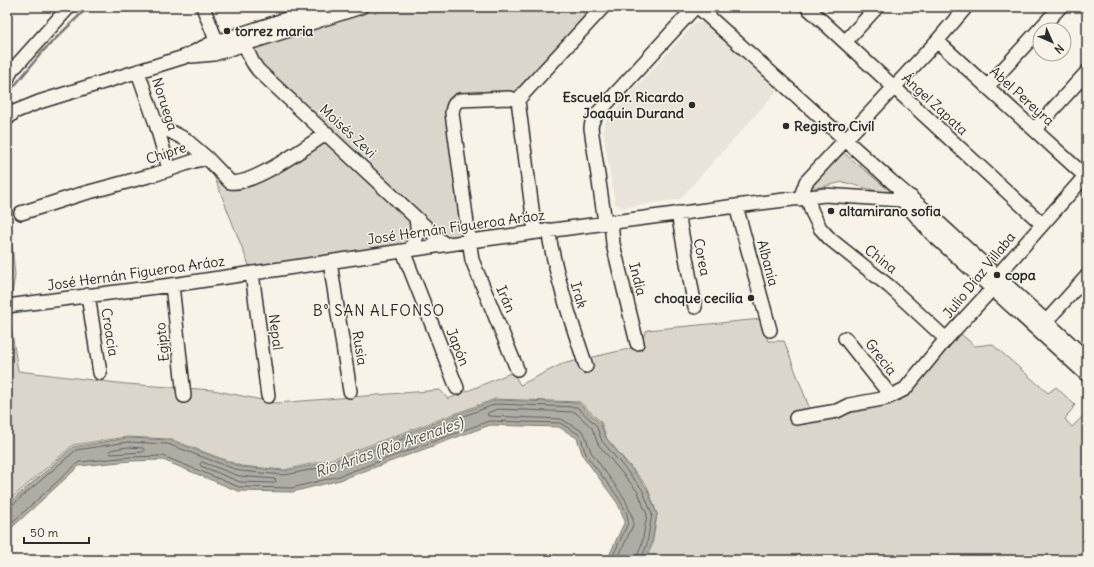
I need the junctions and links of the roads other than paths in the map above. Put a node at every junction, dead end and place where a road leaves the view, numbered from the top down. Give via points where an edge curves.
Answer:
1 (69, 7) edge
2 (203, 7) edge
3 (323, 7) edge
4 (361, 7) edge
5 (603, 7) edge
6 (696, 7) edge
7 (806, 7) edge
8 (877, 7) edge
9 (966, 7) edge
10 (1060, 7) edge
11 (245, 39) junction
12 (937, 41) junction
13 (845, 42) junction
14 (218, 47) junction
15 (10, 66) edge
16 (138, 72) junction
17 (1087, 72) edge
18 (7, 80) edge
19 (986, 86) junction
20 (894, 87) junction
21 (518, 100) junction
22 (11, 115) edge
23 (156, 124) junction
24 (1035, 129) junction
25 (327, 133) junction
26 (846, 139) junction
27 (207, 158) junction
28 (169, 169) junction
29 (1086, 175) edge
30 (804, 198) junction
31 (906, 199) junction
32 (736, 206) junction
33 (21, 213) dead end
34 (678, 213) junction
35 (416, 218) junction
36 (608, 222) junction
37 (1042, 224) junction
38 (541, 231) junction
39 (470, 241) junction
40 (444, 244) junction
41 (406, 251) junction
42 (330, 262) junction
43 (252, 273) junction
44 (1087, 276) edge
45 (994, 282) junction
46 (172, 285) junction
47 (88, 296) junction
48 (7, 306) edge
49 (695, 307) dead end
50 (1042, 325) junction
51 (770, 330) dead end
52 (845, 338) dead end
53 (946, 339) junction
54 (637, 343) dead end
55 (1087, 359) edge
56 (586, 366) dead end
57 (517, 369) dead end
58 (100, 372) dead end
59 (1086, 374) edge
60 (456, 388) dead end
61 (350, 391) dead end
62 (184, 396) dead end
63 (268, 396) dead end
64 (891, 396) junction
65 (796, 418) dead end

1 - 15 street via 16,66
2 - 14 street
3 - 11 street
4 - 11 street
5 - 21 street
6 - 26 street
6 - 36 street, India via 592,122
7 - 13 street, Ángel Zapata
8 - 13 street
9 - 12 street
10 - 19 street
11 - 14 street
11 - 25 street, Moisés Zevi via 250,58 258,70
12 - 19 street, Abel Pereyra
12 - 20 street
13 - 20 street, Ángel Zapata
14 - 16 street
15 - 18 street
16 - 22 street via 56,97
16 - 23 street, Noruega
17 - 24 street
19 - 24 street, Abel Pereyra
20 - 26 street
20 - 37 street, Ángel Zapata
21 - 38 street, Irak
21 - 39 street, Irán via 460,100 455,102 453,107
23 - 27 street via 185,139
23 - 28 street, Noruega
24 - 29 street, Abel Pereyra
25 - 27 street, Chipre via 276,166 239,182 230,182
25 - 35 street, Moisés Zevi
26 - 30 street via 806,182
26 - 31 street via 891,181
27 - 28 street, Chipre
28 - 33 street, Chipre
29 - 37 street, Julio Díaz Villaba
30 - 31 street, José Hernán Figueroa Aráoz via 825,195
30 - 32 street, José Hernán Figueroa Aráoz
30 - 53 street, China via 820,228 830,239 890,287
31 - 45 street
32 - 34 street, José Hernán Figueroa Aráoz
32 - 51 street, Albania
34 - 36 street, José Hernán Figueroa Aráoz
34 - 49 street, Corea
35 - 40 street, Moisés Zevi
35 - 41 street via 418,234
36 - 38 street, José Hernán Figueroa Aráoz
36 - 54 street, India
37 - 45 street, Julio Díaz Villaba
38 - 39 street, José Hernán Figueroa Aráoz
38 - 56 street, Irak via 552,254 564,301
39 - 40 street, José Hernán Figueroa Aráoz
39 - 57 street, Irán via 472,260
40 - 41 street, José Hernán Figueroa Aráoz
41 - 42 street, José Hernán Figueroa Aráoz
41 - 60 street, Japón
42 - 43 street, José Hernán Figueroa Aráoz
42 - 61 street, Rusia
43 - 46 street, José Hernán Figueroa Aráoz
43 - 63 street, Nepal
44 - 50 street
45 - 50 street
45 - 53 street, Julio Díaz Villaba
46 - 47 street, José Hernán Figueroa Aráoz
46 - 62 street, Egipto
47 - 48 street, José Hernán Figueroa Aráoz
47 - 58 street, Croacia
50 - 55 street
50 - 59 street
52 - 64 street, Grecia
53 - 64 street, Julio Díaz Villaba via 905,389
64 - 65 street, Julio Díaz Villaba via 849,405 836,411

